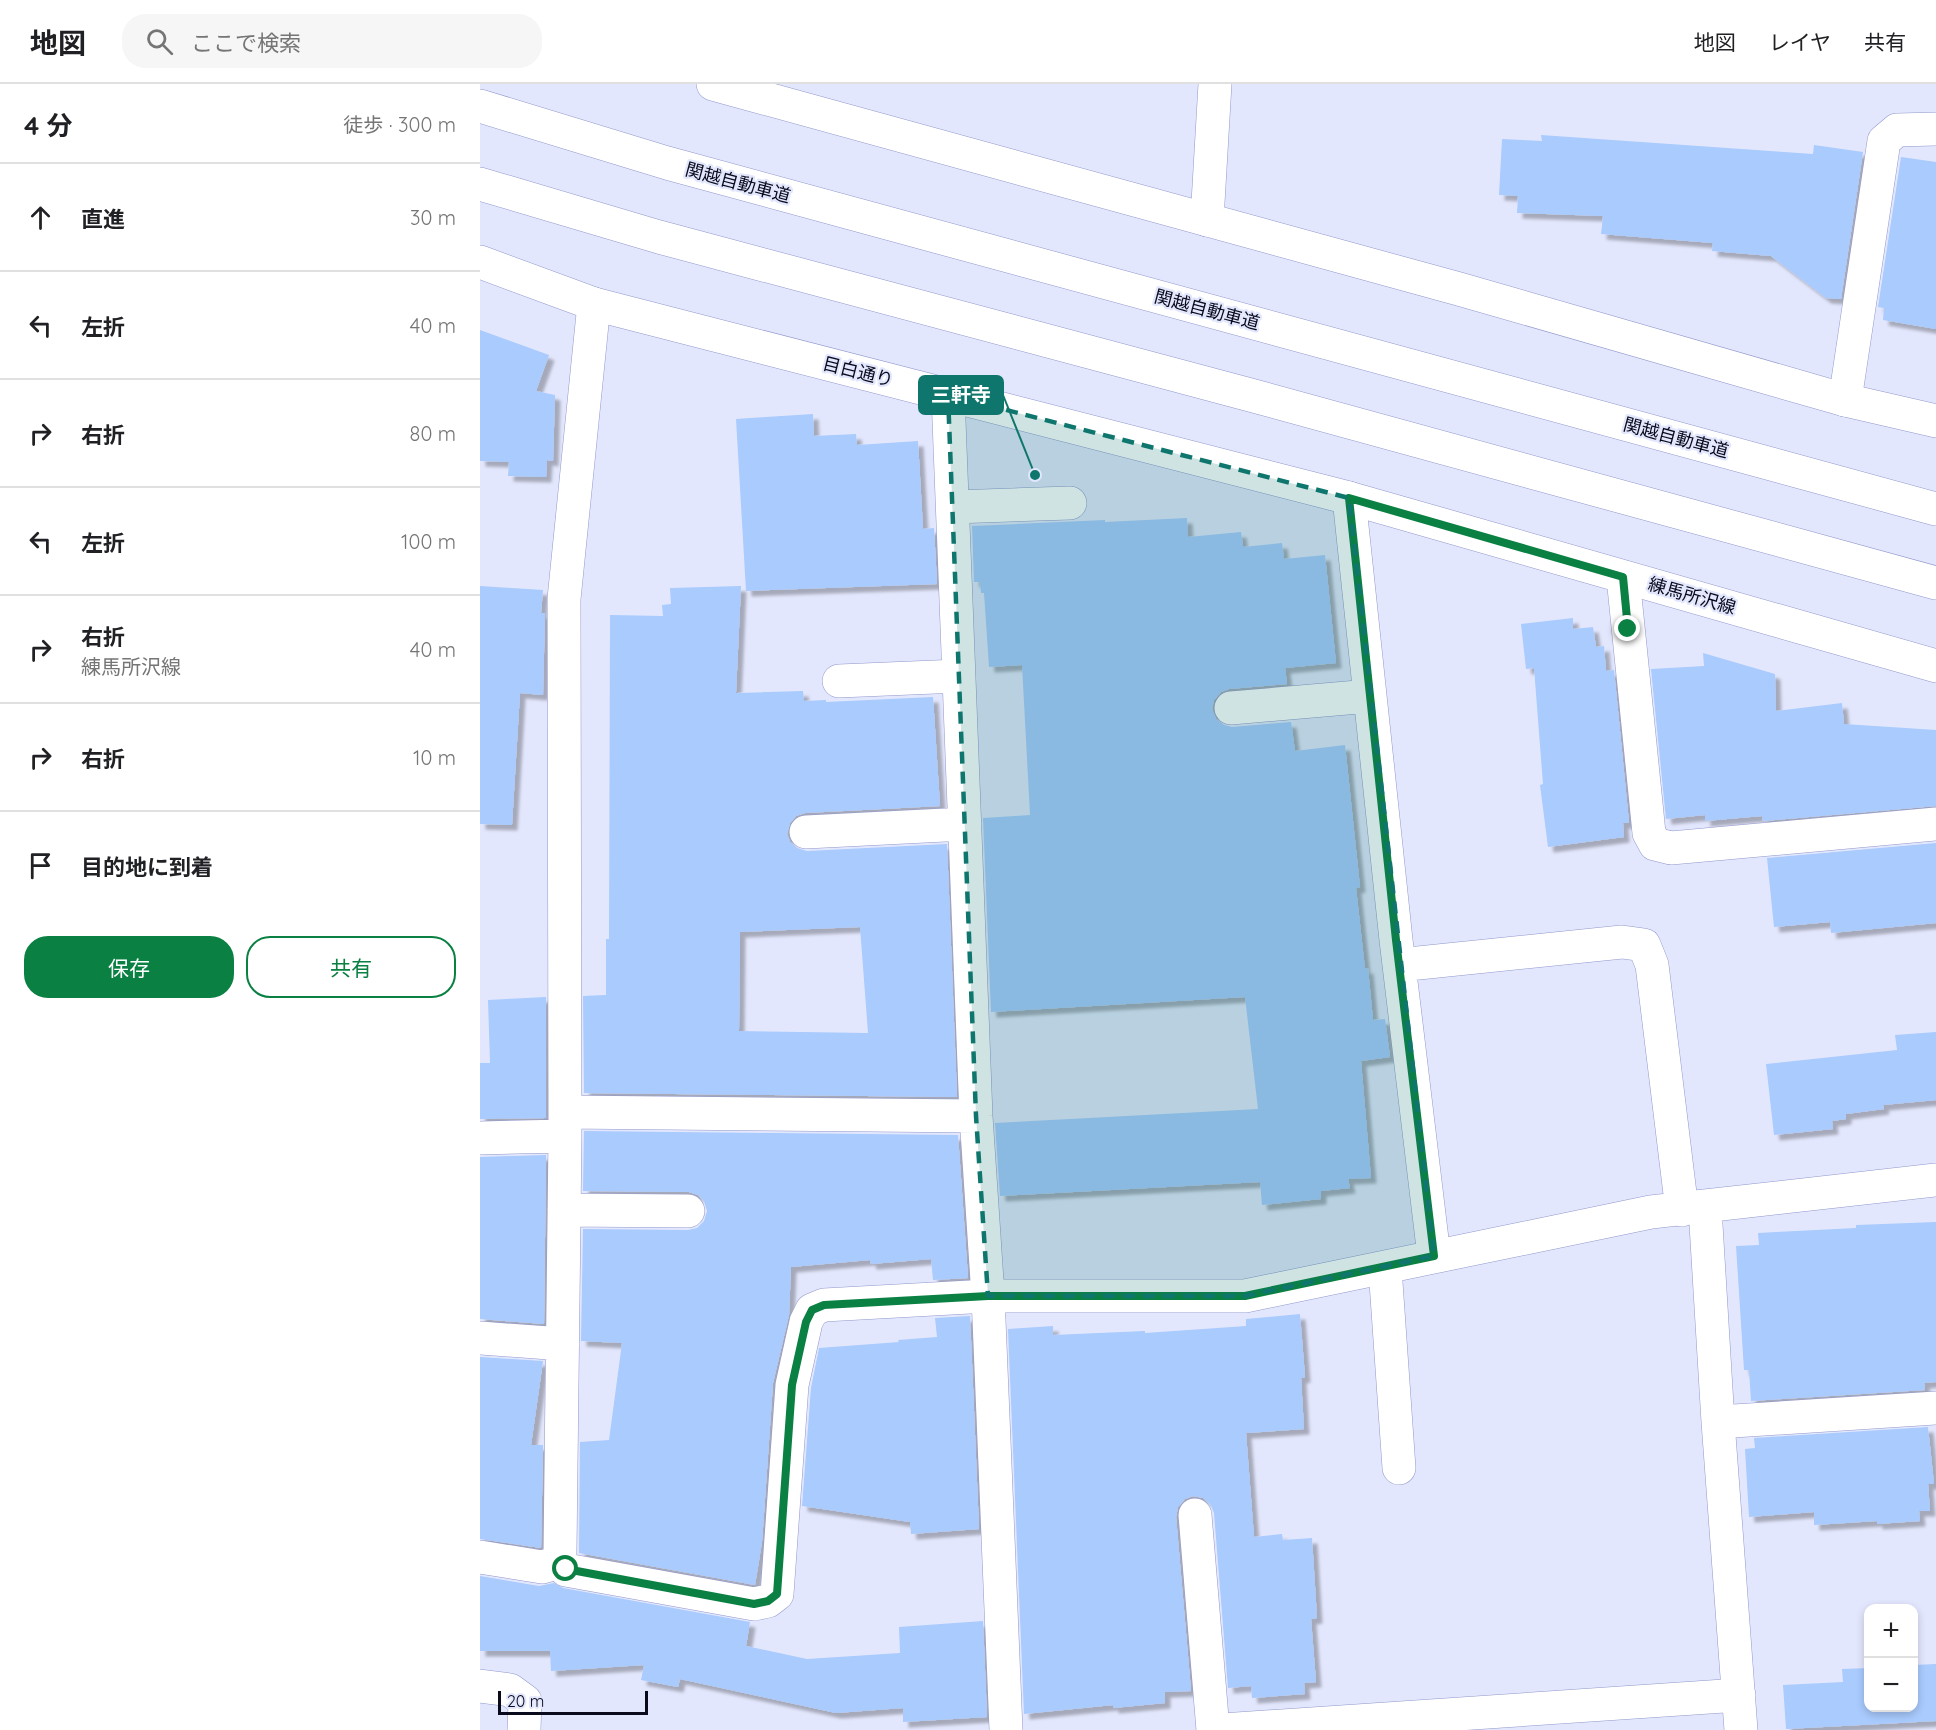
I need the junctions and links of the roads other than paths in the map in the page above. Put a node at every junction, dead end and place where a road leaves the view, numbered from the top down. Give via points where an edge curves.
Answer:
1 (1215, 84) edge
2 (719, 85) edge
3 (480, 106) edge
4 (1936, 129) edge
5 (480, 184) edge
6 (1208, 220) junction
7 (480, 262) edge
8 (594, 304) junction
9 (948, 395) junction
10 (1845, 400) junction
11 (1936, 421) edge
12 (1239, 470) joint
13 (1349, 498) junction
14 (1070, 503) dead end
15 (953, 507) junction
16 (1936, 509) edge
17 (1623, 577) junction
18 (1936, 583) edge
19 (1936, 666) edge
20 (959, 676) junction
21 (839, 681) dead end
22 (1370, 696) junction
23 (1231, 708) dead end
24 (965, 824) junction
25 (1936, 824) edge
26 (806, 832) dead end
27 (1399, 965) junction
28 (976, 1116) junction
29 (565, 1124) junction
30 (480, 1138) edge
31 (1936, 1180) edge
32 (1694, 1209) junction
33 (564, 1210) junction
34 (688, 1211) dead end
35 (1434, 1256) junction
36 (1384, 1268) junction
37 (988, 1296) junction
38 (480, 1338) edge
39 (563, 1344) junction
40 (1936, 1408) edge
41 (1718, 1422) junction
42 (1399, 1468) dead end
43 (1195, 1515) dead end
44 (480, 1557) edge
45 (560, 1562) junction
46 (480, 1686) edge
47 (1739, 1695) junction
48 (1349, 1725) edge
49 (524, 1730) edge
50 (1005, 1730) edge
51 (1213, 1730) edge
52 (1222, 1730) edge
53 (1741, 1730) edge

1 - 6 main road
2 - 6 main road
3 - 16 main road, 関越自動車道 via 667,163
4 - 10 main road via 1897,130 1884,141
5 - 18 main road via 670,240
6 - 10 main road
7 - 8 main road, 目白通り
8 - 9 main road, 目白通り
8 - 29 main road via 564,599
9 - 12 main road, 目白通り
9 - 15 main road
10 - 11 main road
12 - 13 main road, 練馬所沢線
13 - 17 main road, 練馬所沢線
13 - 22 main road
14 - 15 main road
15 - 20 main road
17 - 19 main road, 練馬所沢線
17 - 25 main road via 1649,833 1655,844 1671,848
20 - 21 main road
20 - 24 main road
22 - 23 main road
22 - 27 main road
24 - 26 main road
24 - 28 main road
27 - 32 main road via 1622,942 1644,945 1652,965
27 - 35 main road
28 - 29 main road
28 - 37 main road
29 - 30 main road
29 - 33 main road
31 - 32 main road
32 - 35 main road via 1651,1212
32 - 41 main road
33 - 34 main road
33 - 39 main road
35 - 36 main road
36 - 37 main road via 1245,1296
36 - 42 main road
37 - 45 main road via 824,1305 812,1310 792,1385 777,1594 768,1601 754,1604 566,1569
37 - 50 main road
38 - 39 main road
39 - 45 main road
40 - 41 main road
41 - 47 main road
43 - 51 main road
44 - 45 main road via 542,1567
46 - 49 main road via 510,1690 525,1701
47 - 48 main road
47 - 53 main road
48 - 52 main road

